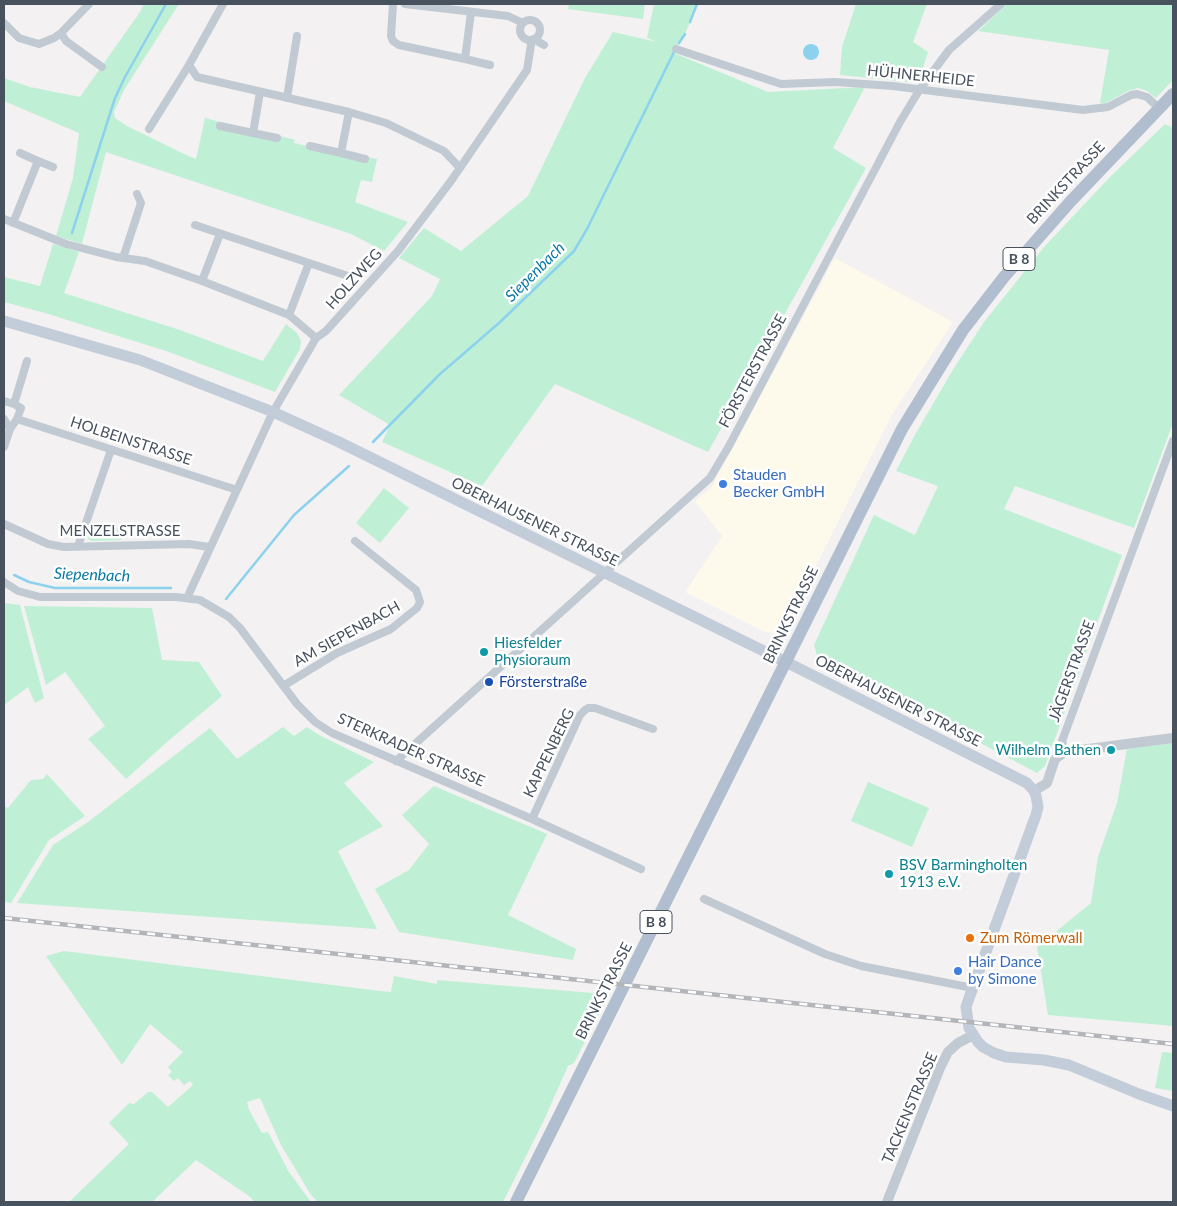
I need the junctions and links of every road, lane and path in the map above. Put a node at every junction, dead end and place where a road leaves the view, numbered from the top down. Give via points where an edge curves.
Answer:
1 (89, 4) edge
2 (223, 4) edge
3 (393, 4) edge
4 (405, 4) edge
5 (1001, 4) edge
6 (471, 12) junction
7 (4, 23) edge
8 (523, 23) junction
9 (61, 34) junction
10 (297, 36) dead end
11 (532, 39) junction
12 (544, 45) dead end
13 (676, 49) dead end
14 (465, 60) junction
15 (189, 65) junction
16 (490, 65) dead end
17 (102, 67) dead end
18 (920, 89) junction
19 (260, 92) junction
20 (1173, 94) edge
21 (287, 98) junction
22 (1160, 109) junction
23 (349, 112) junction
24 (220, 126) dead end
25 (149, 129) dead end
26 (253, 133) junction
27 (277, 138) dead end
28 (310, 146) dead end
29 (20, 153) dead end
30 (341, 153) junction
31 (365, 159) dead end
32 (38, 161) junction
33 (53, 167) dead end
34 (460, 168) junction
35 (137, 194) dead end
36 (4, 219) edge
37 (13, 223) junction
38 (194, 225) dead end
39 (220, 234) junction
40 (123, 258) junction
41 (308, 263) junction
42 (348, 276) dead end
43 (202, 281) junction
44 (289, 315) junction
45 (4, 321) edge
46 (316, 338) junction
47 (27, 361) dead end
48 (4, 401) edge
49 (14, 404) junction
50 (273, 412) junction
51 (4, 419) edge
52 (17, 419) junction
53 (10, 429) junction
54 (1173, 441) edge
55 (4, 447) edge
56 (111, 450) junction
57 (237, 490) junction
58 (4, 524) edge
59 (355, 541) dead end
60 (78, 546) junction
61 (210, 547) junction
62 (604, 573) junction
63 (4, 582) edge
64 (187, 598) junction
65 (786, 662) junction
66 (283, 686) junction
67 (653, 729) dead end
68 (1173, 738) edge
69 (1064, 752) junction
70 (396, 760) junction
71 (1034, 791) junction
72 (532, 819) junction
73 (641, 869) dead end
74 (704, 899) dead end
75 (973, 988) junction
76 (973, 1035) junction
77 (1173, 1106) edge
78 (516, 1202) edge
79 (887, 1202) edge

1 - 9 street
2 - 15 street
3 - 14 street via 391,36 398,45
4 - 6 street
5 - 18 street, FÖRSTERSTRASSE via 949,50
6 - 8 street via 508,16
6 - 14 street
7 - 9 street via 19,38 39,44
8 - 11 street via 521,34
8 - 11 street via 530,20 539,26 539,34
9 - 17 street
10 - 21 street
11 - 12 street
11 - 34 street, HOLZWEG via 533,56 527,70
13 - 18 street, HÜHNERHEIDE via 780,84 866,84
14 - 16 street
15 - 19 street via 197,77
15 - 25 street
18 - 22 street, HÜHNERHEIDE via 1083,110 1108,108 1137,94
18 - 62 street, FÖRSTERSTRASSE via 710,478
19 - 21 street
19 - 26 street
20 - 22 main road, BRINKSTRASSE / B 8
21 - 23 street
22 - 65 main road, BRINKSTRASSE / B 8 via 1036,239 963,330 902,429
23 - 30 street
23 - 34 street via 386,123 444,151
24 - 26 street
26 - 27 street
28 - 30 street
29 - 32 street
30 - 31 street
32 - 33 street
32 - 37 street
34 - 46 street, HOLZWEG via 398,251
35 - 40 street via 141,203
36 - 37 street
37 - 40 street via 66,244
38 - 39 street
39 - 41 street
39 - 43 street
40 - 43 street via 145,261
41 - 42 street
41 - 44 street
43 - 44 street
44 - 46 street
45 - 50 main road, OBERHAUSENER STRASSE via 140,360
46 - 50 street, HOLZWEG
47 - 49 street
48 - 49 street
49 - 52 street via 21,408
50 - 57 street, HOLZWEG
50 - 62 main road, OBERHAUSENER STRASSE
51 - 53 street
52 - 53 street
52 - 56 street, HOLBEINSTRASSE
53 - 55 street
54 - 69 street, JÄGERSTRASSE via 1062,741
56 - 57 street, HOLBEINSTRASSE
56 - 60 street
57 - 61 street, HOLZWEG
58 - 60 street, MENZELSTRASSE via 48,544
59 - 66 street, AM SIEPENBACH via 416,590 420,602 391,629 337,653
60 - 61 street, MENZELSTRASSE via 189,544
61 - 64 street, HOLZWEG
62 - 65 main road, OBERHAUSENER STRASSE
62 - 70 street, FÖRSTERSTRASSE
63 - 64 street, STERKRADER STRASSE via 18,592 40,597
64 - 66 street, STERKRADER STRASSE via 200,600 229,617
65 - 71 main road, OBERHAUSENER STRASSE via 1019,778
65 - 78 main road, BRINKSTRASSE / B 8
66 - 70 street, STERKRADER STRASSE via 296,704 332,733
67 - 72 street, KAPPENBERG via 595,708 584,710
68 - 69 street
69 - 71 street, JÄGERSTRASSE via 1055,759 1047,783
70 - 72 street, STERKRADER STRASSE
71 - 75 main road via 1036,815
72 - 73 street, STERKRADER STRASSE
74 - 75 street via 825,954 860,966
75 - 76 main road via 966,1007
76 - 77 main road via 994,1053 1069,1065
76 - 79 street, TACKENSTRASSE via 948,1052

